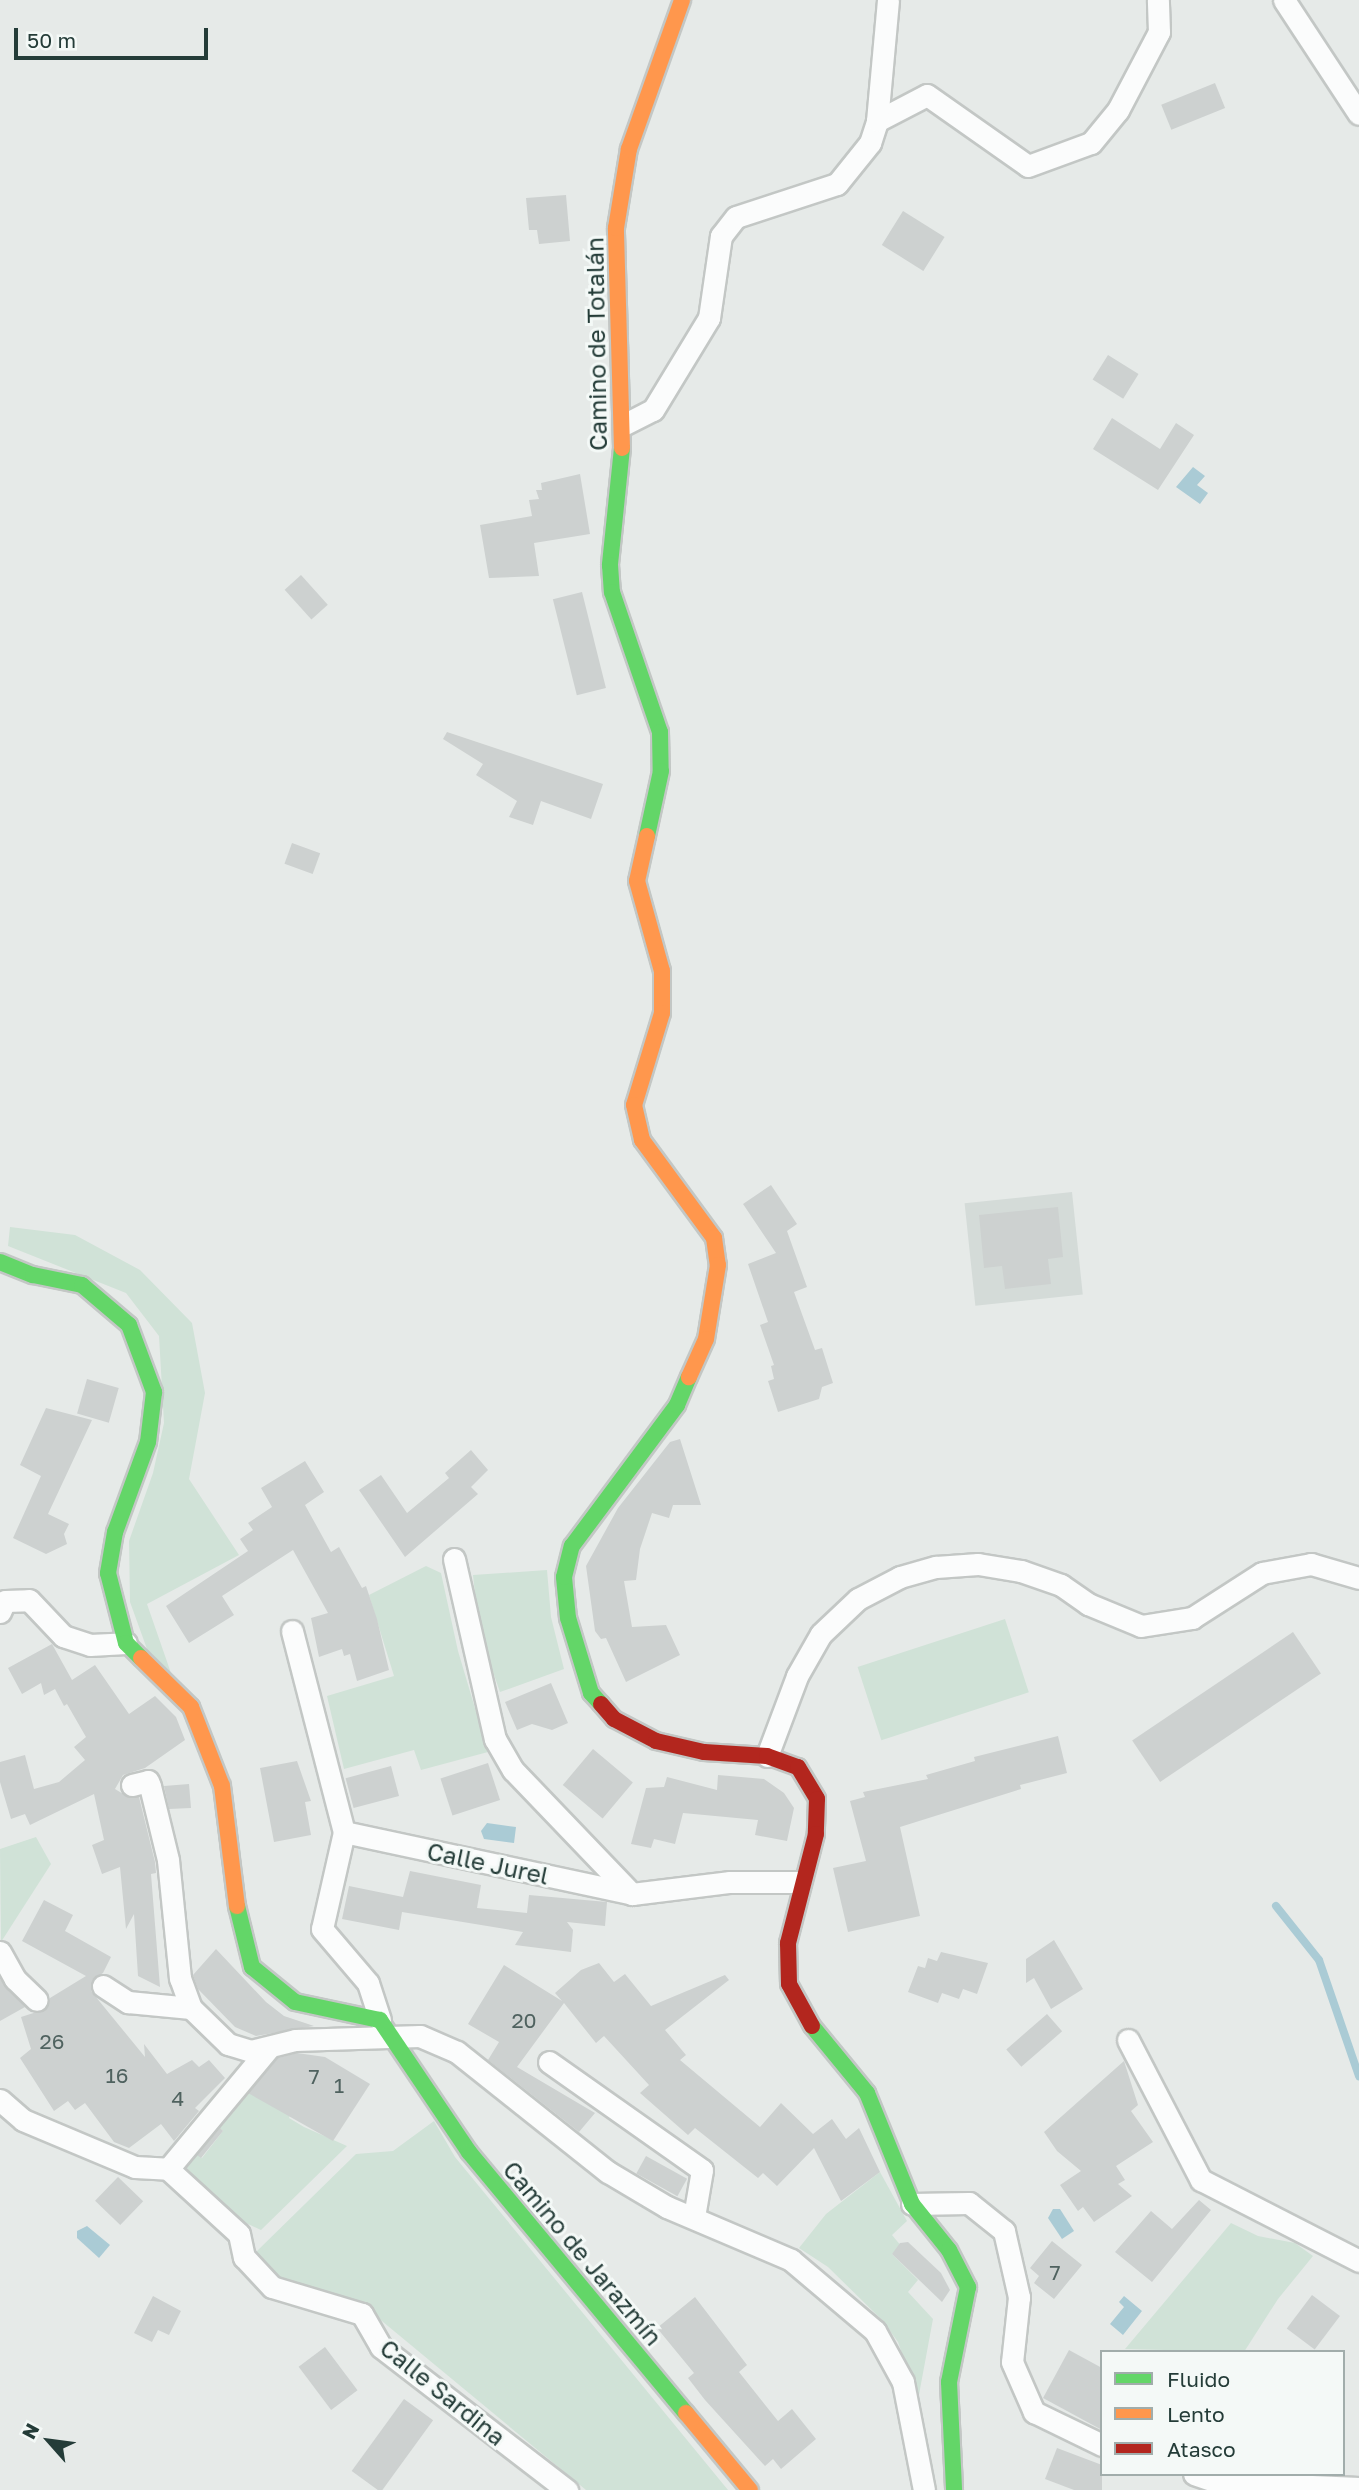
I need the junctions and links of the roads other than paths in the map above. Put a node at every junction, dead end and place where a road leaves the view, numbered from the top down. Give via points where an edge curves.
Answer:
1 (682, 0) edge
2 (888, 0) edge
3 (1158, 0) edge
4 (1284, 0) edge
5 (1359, 114) edge
6 (877, 121) junction
7 (625, 424) junction
8 (0, 1262) edge
9 (454, 1559) dead end
10 (1359, 1578) edge
11 (0, 1612) edge
12 (292, 1631) dead end
13 (126, 1643) junction
14 (767, 1756) junction
15 (132, 1785) dead end
16 (344, 1832) junction
17 (800, 1882) junction
18 (632, 1894) junction
19 (0, 1952) edge
20 (103, 1986) dead end
21 (37, 2000) dead end
22 (191, 2008) junction
23 (385, 2030) junction
24 (1128, 2040) dead end
25 (268, 2049) junction
26 (549, 2062) dead end
27 (0, 2100) edge
28 (168, 2169) junction
29 (912, 2204) junction
30 (694, 2217) junction
31 (1359, 2261) edge
32 (1100, 2444) edge
33 (1200, 2476) edge
34 (1359, 2488) edge
35 (567, 2490) edge
36 (750, 2490) edge
37 (924, 2490) edge
38 (954, 2490) edge

1 - 7 street, Camino de Totalán via 629,149 616,228
2 - 6 street
3 - 6 street via 1159,32 1118,110 1091,143 1028,166 927,96
4 - 5 street
6 - 7 street via 870,143 836,184 736,217 721,236 709,318 653,410
7 - 14 street, Camino de Totalán via 610,565 612,592 660,732 661,771 637,881 662,971 662,1013 634,1105 642,1140 714,1238 718,1265 706,1339 677,1405 572,1546 564,1577 568,1619 591,1693 614,1719 656,1741 704,1752
8 - 13 street via 33,1275 82,1285 129,1325 154,1392 148,1442 115,1532 108,1573
9 - 18 street via 495,1739 513,1770
10 - 14 street via 1311,1564 1262,1573 1192,1618 1141,1626 1021,1570 978,1564 936,1567 900,1577 858,1599 821,1634 797,1676
11 - 13 street via 5,1601 29,1601 63,1636 90,1645
12 - 16 street
13 - 23 street via 191,1707 222,1786 238,1917 252,1967 295,2002
14 - 17 street, Camino de Totalán via 798,1767 817,1799 816,1834
15 - 22 street via 148,1781 150,1786 167,1860 180,1978
16 - 18 street, Calle Jurel
16 - 23 street via 322,1928 368,1983
17 - 18 street, Calle Jurel via 730,1882
17 - 29 street, Camino de Totalán via 788,1943 789,1984 801,2012 867,2092
19 - 21 street via 15,1979
20 - 22 street via 128,2002
22 - 25 street via 228,2044 251,2051
23 - 25 street via 295,2040
23 - 30 street via 420,2036 457,2052 608,2172
23 - 36 street, Camino de Jarazmín via 469,2152
24 - 31 street via 1201,2180
25 - 28 street
26 - 30 street via 702,2170
27 - 28 street via 23,2120 135,2167
28 - 35 street, Calle Sardina via 240,2234 244,2257 272,2287 362,2314 381,2347
29 - 32 street via 969,2203 1004,2231 1019,2297 1012,2362 1034,2412
29 - 38 street, Camino de Totalán via 949,2250 968,2287 949,2382
30 - 37 street via 791,2260 875,2331 903,2382
33 - 34 street via 1217,2482

